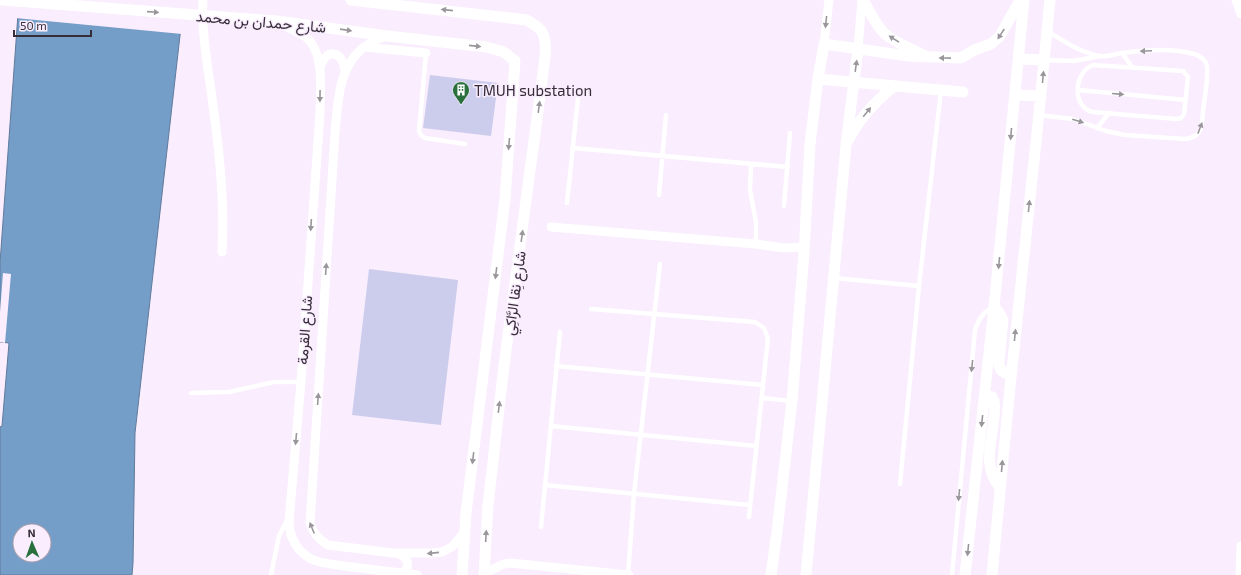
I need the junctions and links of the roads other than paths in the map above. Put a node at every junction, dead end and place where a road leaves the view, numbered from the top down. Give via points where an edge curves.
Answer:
1 (2, 0) edge
2 (203, 0) edge
3 (351, 0) edge
4 (829, 0) edge
5 (863, 0) edge
6 (1020, 0) edge
7 (1024, 0) edge
8 (1050, 0) edge
9 (1236, 0) edge
10 (1241, 14) edge
11 (272, 21) junction
12 (1047, 31) junction
13 (387, 36) junction
14 (824, 44) junction
15 (364, 47) junction
16 (858, 49) junction
17 (426, 53) joint
18 (1122, 53) junction
19 (1102, 56) junction
20 (928, 57) junction
21 (1019, 59) junction
22 (1045, 60) junction
23 (515, 61) joint
24 (1132, 67) junction
25 (319, 70) junction
26 (345, 72) junction
27 (818, 79) junction
28 (854, 82) junction
29 (894, 86) junction
30 (941, 90) junction
31 (1079, 90) junction
32 (963, 92) dead end
33 (1015, 95) junction
34 (1041, 96) junction
35 (578, 98) dead end
36 (1186, 100) junction
37 (1109, 113) junction
38 (666, 115) dead end
39 (1039, 116) junction
40 (1096, 128) junction
41 (790, 133) dead end
42 (465, 144) dead end
43 (846, 145) junction
44 (573, 148) junction
45 (663, 156) junction
46 (751, 164) junction
47 (788, 167) junction
48 (660, 195) dead end
49 (567, 203) dead end
50 (784, 206) dead end
51 (550, 227) dead end
52 (756, 244) junction
53 (804, 250) junction
54 (222, 252) dead end
55 (660, 264) dead end
56 (834, 278) junction
57 (919, 286) junction
58 (994, 307) junction
59 (591, 309) dead end
60 (653, 315) junction
61 (560, 332) dead end
62 (556, 366) junction
63 (1011, 374) junction
64 (647, 375) junction
65 (301, 382) junction
66 (763, 385) junction
67 (191, 393) dead end
68 (985, 394) junction
69 (761, 398) junction
70 (792, 401) junction
71 (551, 426) junction
72 (641, 434) junction
73 (756, 446) junction
74 (900, 484) dead end
75 (545, 485) junction
76 (1000, 487) junction
77 (634, 494) junction
78 (750, 505) junction
79 (290, 515) junction
80 (749, 516) dead end
81 (541, 526) dead end
82 (465, 532) junction
83 (1241, 546) edge
84 (393, 553) junction
85 (402, 573) junction
86 (484, 574) edge
87 (271, 575) edge
88 (417, 575) edge
89 (462, 575) edge
90 (628, 575) edge
91 (771, 575) edge
92 (806, 575) edge
93 (952, 575) edge
94 (965, 575) edge
95 (992, 575) edge
96 (1240, 575) edge

1 -> 11 street, شارع حمدان بن محمد
2 - 54 street via 204,37 222,177
86 -> 3 street, شارع نِقا الرَّاكِي via 488,505 546,48 545,38 537,26 527,20
4 -> 14 street
5 - 16 street
20 -> 5 street via 885,34
6 -> 20 street via 1000,36 991,44 961,58
7 - 21 street
8 - 12 street
9 - 10 street
11 -> 13 street, شارع حمدان بن محمد
11 - 25 street, شارع القرمة via 306,37 311,42 317,55
12 - 19 lane via 1069,45
12 - 22 street
13 - 15 street, شارع القرمة
13 -> 23 street, شارع حمدان بن محمد via 486,47 504,52
14 - 16 street
14 - 27 street
15 - 17 street
15 - 26 street, شارع القرمة via 355,55
16 - 20 street
28 -> 16 street
17 - 42 lane via 419,131 425,138
18 - 19 lane
18 - 24 lane
40 -> 18 lane via 1125,135 1186,139 1194,137 1201,128 1207,69 1204,60 1195,54 1174,52
19 - 22 lane via 1078,61
21 - 22 street
21 - 33 street
34 -> 22 street
23 -> 82 street, شارع نِقا الرَّاكِي via 505,199
24 - 31 lane via 1089,67 1080,76
24 - 36 lane via 1183,71 1188,77
25 - 26 street via 325,57 336,54 342,58
25 -> 65 street, شارع القرمة via 320,112
84 -> 26 street, شارع القرمة via 328,545 314,534 310,523 335,133
27 - 28 street
27 - 53 street via 810,144
28 - 29 street
28 - 43 street
29 - 30 street
43 -> 29 street via 866,112
30 - 32 street
30 - 57 lane
31 -> 36 lane
31 - 37 lane via 1080,102 1085,109
33 - 34 street
33 -> 58 street
34 - 39 street
35 - 44 lane
36 - 37 lane via 1184,114 1179,119
37 - 40 lane
38 - 45 lane
39 -> 40 lane via 1073,120
63 -> 39 street
41 - 47 lane
43 - 56 street
44 - 45 lane
44 - 49 lane
45 - 46 lane
45 - 48 lane
46 - 47 lane
46 - 52 lane via 750,190 756,222
47 - 50 lane
51 - 52 street
52 - 53 street
53 - 70 street
55 - 60 lane
56 - 57 lane
56 - 92 street
57 - 74 lane
58 - 63 street via 1002,320 999,368
58 - 68 street
58 -> 93 lane via 984,313 975,330
59 - 60 lane
60 - 64 lane
60 - 66 lane via 755,322 762,325 768,338
61 - 62 lane
62 - 64 lane
62 - 71 lane
76 -> 63 street
64 - 66 lane
64 - 72 lane
65 - 67 lane via 274,382 229,392
65 -> 79 street, شارع القرمة
66 - 69 lane
68 - 76 street via 994,400 990,462 993,476
68 -> 94 street
69 - 70 lane
69 - 73 lane
70 - 91 street
71 - 72 lane
71 - 75 lane
72 - 73 lane
72 - 77 lane
73 - 78 lane
75 - 77 lane
75 - 81 lane
76 - 95 street
77 - 78 lane
77 - 90 lane
78 - 80 lane
79 - 85 street, شارع القرمة via 289,528 292,540 305,555 351,569
79 - 87 lane via 280,536
82 -> 84 street, شارع القرمة via 453,546 442,552
82 - 89 street, شارع نِقا الرَّاكِي
83 - 96 street
84 - 85 street via 404,557 407,562 407,569
85 - 88 street, شارع القرمة
86 - 90 street via 502,564 510,563

